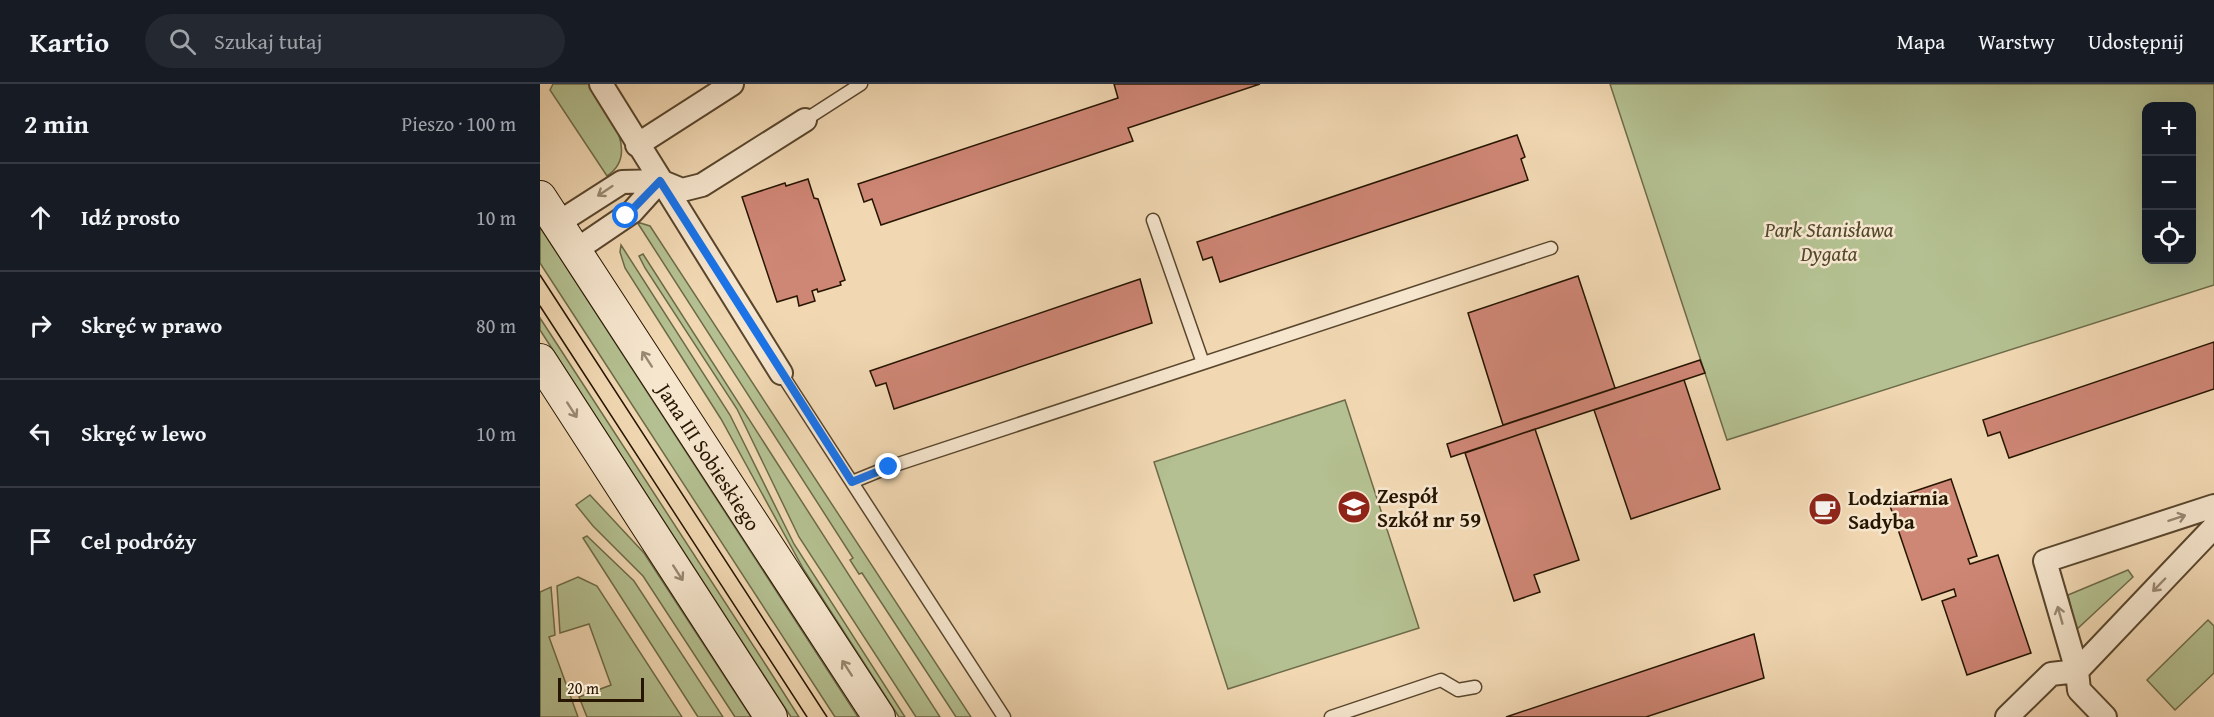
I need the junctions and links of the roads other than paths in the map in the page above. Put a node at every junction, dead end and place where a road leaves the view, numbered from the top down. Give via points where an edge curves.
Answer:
1 (601, 84) edge
2 (732, 84) edge
3 (861, 84) edge
4 (805, 120) joint
5 (637, 145) junction
6 (660, 181) junction
7 (540, 197) edge
8 (1153, 220) dead end
9 (558, 223) junction
10 (1551, 248) dead end
11 (576, 250) junction
12 (540, 360) edge
13 (1203, 363) junction
14 (781, 373) joint
15 (852, 482) junction
16 (2214, 506) edge
17 (2214, 527) edge
18 (2077, 671) junction
19 (1475, 687) dead end
20 (771, 717) edge
21 (879, 717) edge
22 (1004, 717) edge
23 (1331, 717) edge
24 (2007, 717) edge
25 (2105, 717) edge

1 - 5 street
2 - 5 street
3 - 4 lane
4 - 6 street via 702,185 682,190
5 - 6 street
6 -> 9 street via 613,185
6 - 11 street via 632,212
6 - 14 street
7 - 9 main road, Jana III Sobieskiego
8 - 13 lane
9 - 11 main road, Jana III Sobieskiego
10 - 13 lane
21 -> 11 main road, Jana III Sobieskiego
12 -> 20 main road
13 - 15 lane
14 - 15 lane
15 - 22 lane
18 -> 16 street via 2045,561
17 -> 18 street
18 - 24 street via 2051,674
18 - 25 street via 2079,690
19 - 23 lane via 1458,690 1441,680

